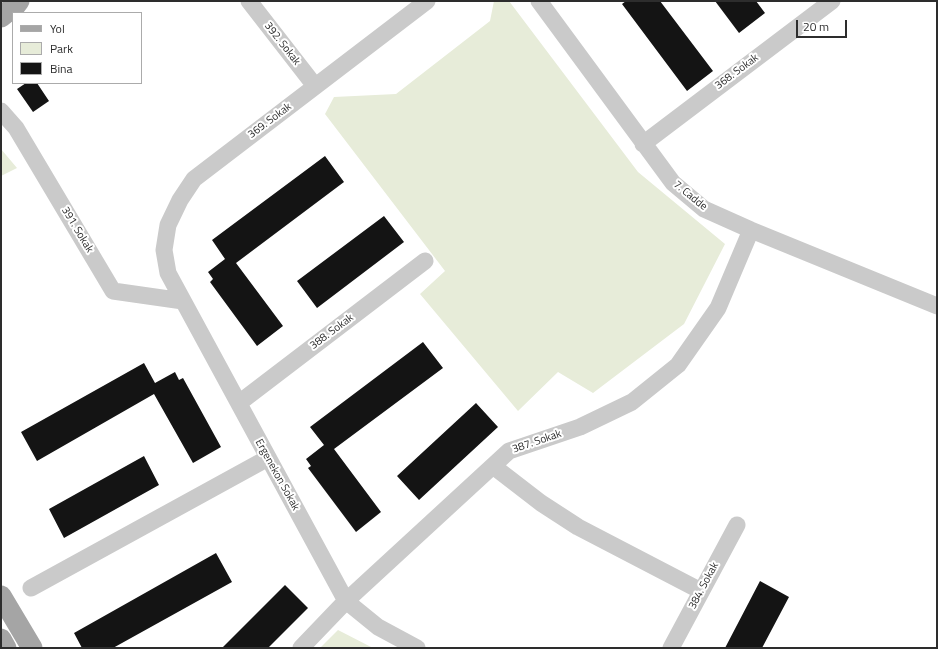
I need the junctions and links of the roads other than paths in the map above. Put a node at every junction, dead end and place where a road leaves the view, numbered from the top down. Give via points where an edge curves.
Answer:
1 (19, 1) edge
2 (249, 1) edge
3 (427, 1) edge
4 (539, 1) edge
5 (832, 1) edge
6 (1, 17) edge
7 (315, 86) junction
8 (1, 111) edge
9 (643, 144) junction
10 (751, 230) junction
11 (425, 261) dead end
12 (168, 273) joint
13 (183, 301) junction
14 (937, 306) edge
15 (239, 403) junction
16 (268, 458) junction
17 (493, 466) junction
18 (737, 525) dead end
19 (31, 588) dead end
20 (701, 591) junction
21 (1, 596) edge
22 (346, 602) junction
23 (1, 639) edge
24 (6, 648) edge
25 (32, 648) edge
26 (302, 648) edge
27 (417, 648) edge
28 (671, 648) edge

1 - 6 main road
2 - 7 street, 392. Sokak
3 - 7 street, 369. Sokak
4 - 9 street, 7. Cadde
5 - 9 street, 368. Sokak
7 - 12 street, 369. Sokak via 194,179 168,225 164,250
8 - 13 street, 391. Sokak via 16,128 113,291
9 - 10 street, 7. Cadde via 673,184 704,209
10 - 14 street, 7. Cadde
10 - 17 street, 387. Sokak via 718,308 678,365 632,402 580,427 509,451
11 - 15 street, 388. Sokak
12 - 13 street, Ergenekon Sokak
13 - 15 street, Ergenekon Sokak
15 - 16 street, Ergenekon Sokak
16 - 19 street
16 - 22 street, Ergenekon Sokak
17 - 20 street via 541,503 578,527
17 - 22 street, 387. Sokak
18 - 20 street, 384. Sokak
20 - 28 street, 384. Sokak
21 - 25 main road
22 - 26 street, 387. Sokak
22 - 27 street, Ergenekon Sokak via 378,627
23 - 24 main road

